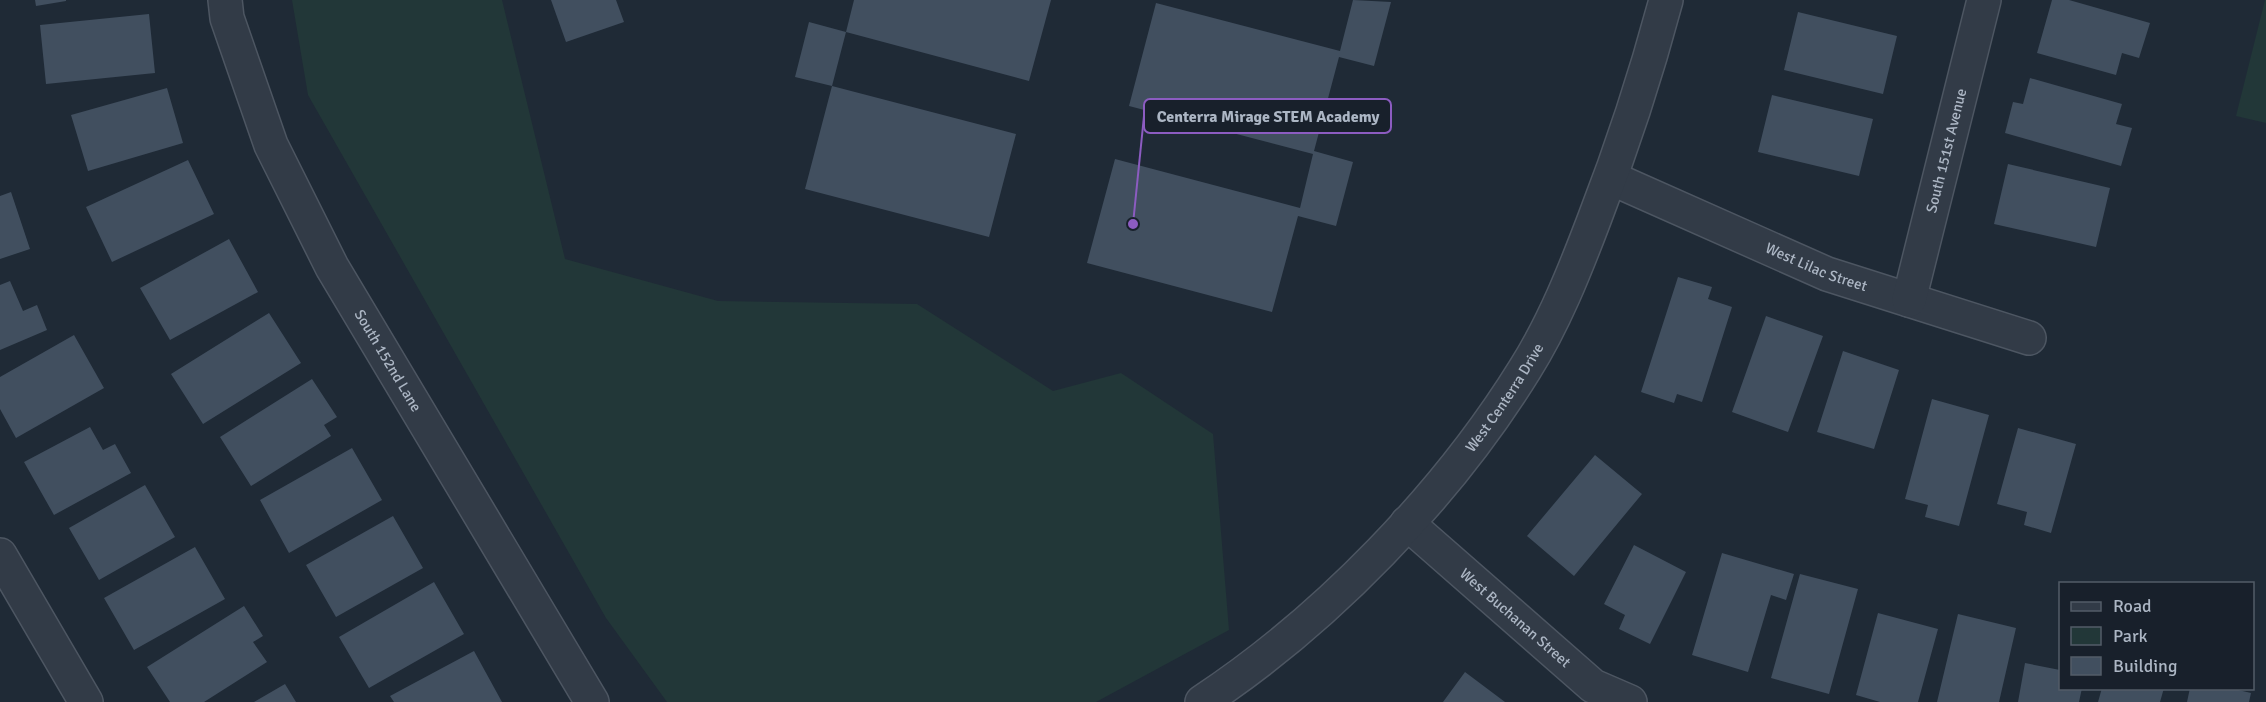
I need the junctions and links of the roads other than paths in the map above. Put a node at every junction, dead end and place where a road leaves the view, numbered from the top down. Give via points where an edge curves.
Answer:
1 (225, 0) edge
2 (1666, 0) edge
3 (1984, 0) edge
4 (1611, 178) junction
5 (1909, 300) junction
6 (2029, 338) dead end
7 (1407, 523) junction
8 (0, 555) edge
9 (86, 702) edge
10 (592, 702) edge
11 (1202, 702) edge
12 (1630, 702) edge

1 - 10 street, South 152nd Lane via 227,18 271,145 332,267
2 - 4 street, West Centerra Drive via 1651,59
3 - 5 street, South 151st Avenue
4 - 5 street, West Lilac Street via 1827,274
4 - 7 street, West Centerra Drive via 1573,274 1526,367 1479,438
5 - 6 street, West Lilac Street
7 - 11 street, West Centerra Drive via 1334,599 1267,657
7 - 12 street, West Buchanan Street via 1593,686
8 - 9 street

